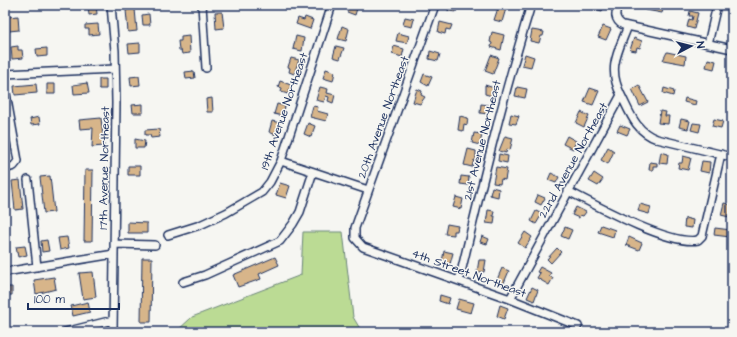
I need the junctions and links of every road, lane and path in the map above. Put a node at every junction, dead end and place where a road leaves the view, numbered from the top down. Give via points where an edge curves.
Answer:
1 (111, 5) edge
2 (202, 5) edge
3 (332, 5) edge
4 (435, 5) edge
5 (531, 5) edge
6 (618, 5) edge
7 (716, 5) edge
8 (628, 26) junction
9 (708, 44) junction
10 (732, 49) edge
11 (206, 68) dead end
12 (115, 69) junction
13 (5, 74) edge
14 (5, 88) edge
15 (621, 95) junction
16 (720, 154) junction
17 (732, 157) edge
18 (281, 161) junction
19 (5, 169) edge
20 (313, 172) junction
21 (28, 180) dead end
22 (368, 190) junction
23 (568, 191) junction
24 (168, 235) dead end
25 (355, 238) joint
26 (114, 244) junction
27 (155, 245) dead end
28 (114, 254) junction
29 (37, 267) junction
30 (5, 272) edge
31 (460, 281) junction
32 (183, 282) dead end
33 (510, 299) junction
34 (113, 320) junction
35 (578, 326) dead end
36 (65, 332) edge
37 (113, 332) edge

1 - 12 street, 17th Avenue Northeast
2 - 11 street
3 - 18 street, 19th Avenue Northeast
4 - 22 street, 20th Avenue Northeast
5 - 31 street, 21st Avenue Northeast via 491,144
6 - 8 street via 615,12 616,20
7 - 9 street
8 - 9 street
8 - 15 street, 22nd Avenue Northeast via 613,68 614,81
9 - 10 street
12 - 13 street
12 - 26 street, 17th Avenue Northeast
14 - 19 street via 18,153 14,166
15 - 16 street via 636,125 646,134
15 - 23 street, 22nd Avenue Northeast
16 - 17 street
16 - 23 street via 702,236 698,240 684,240 635,225
18 - 20 street
18 - 24 street, 19th Avenue Northeast via 262,192 200,225
20 - 22 street
20 - 32 street via 300,212 280,241
21 - 29 street
22 - 25 street, 20th Avenue Northeast via 355,228
23 - 33 street, 22nd Avenue Northeast
25 - 31 street, 4th Street Northeast via 363,247
26 - 27 street
26 - 28 street, 17th Avenue Northeast
28 - 29 street
28 - 34 street, 17th Avenue Northeast
29 - 30 street
31 - 33 street, 4th Street Northeast
33 - 35 street, 4th Street Northeast
34 - 36 street
34 - 37 street, 17th Avenue Northeast

